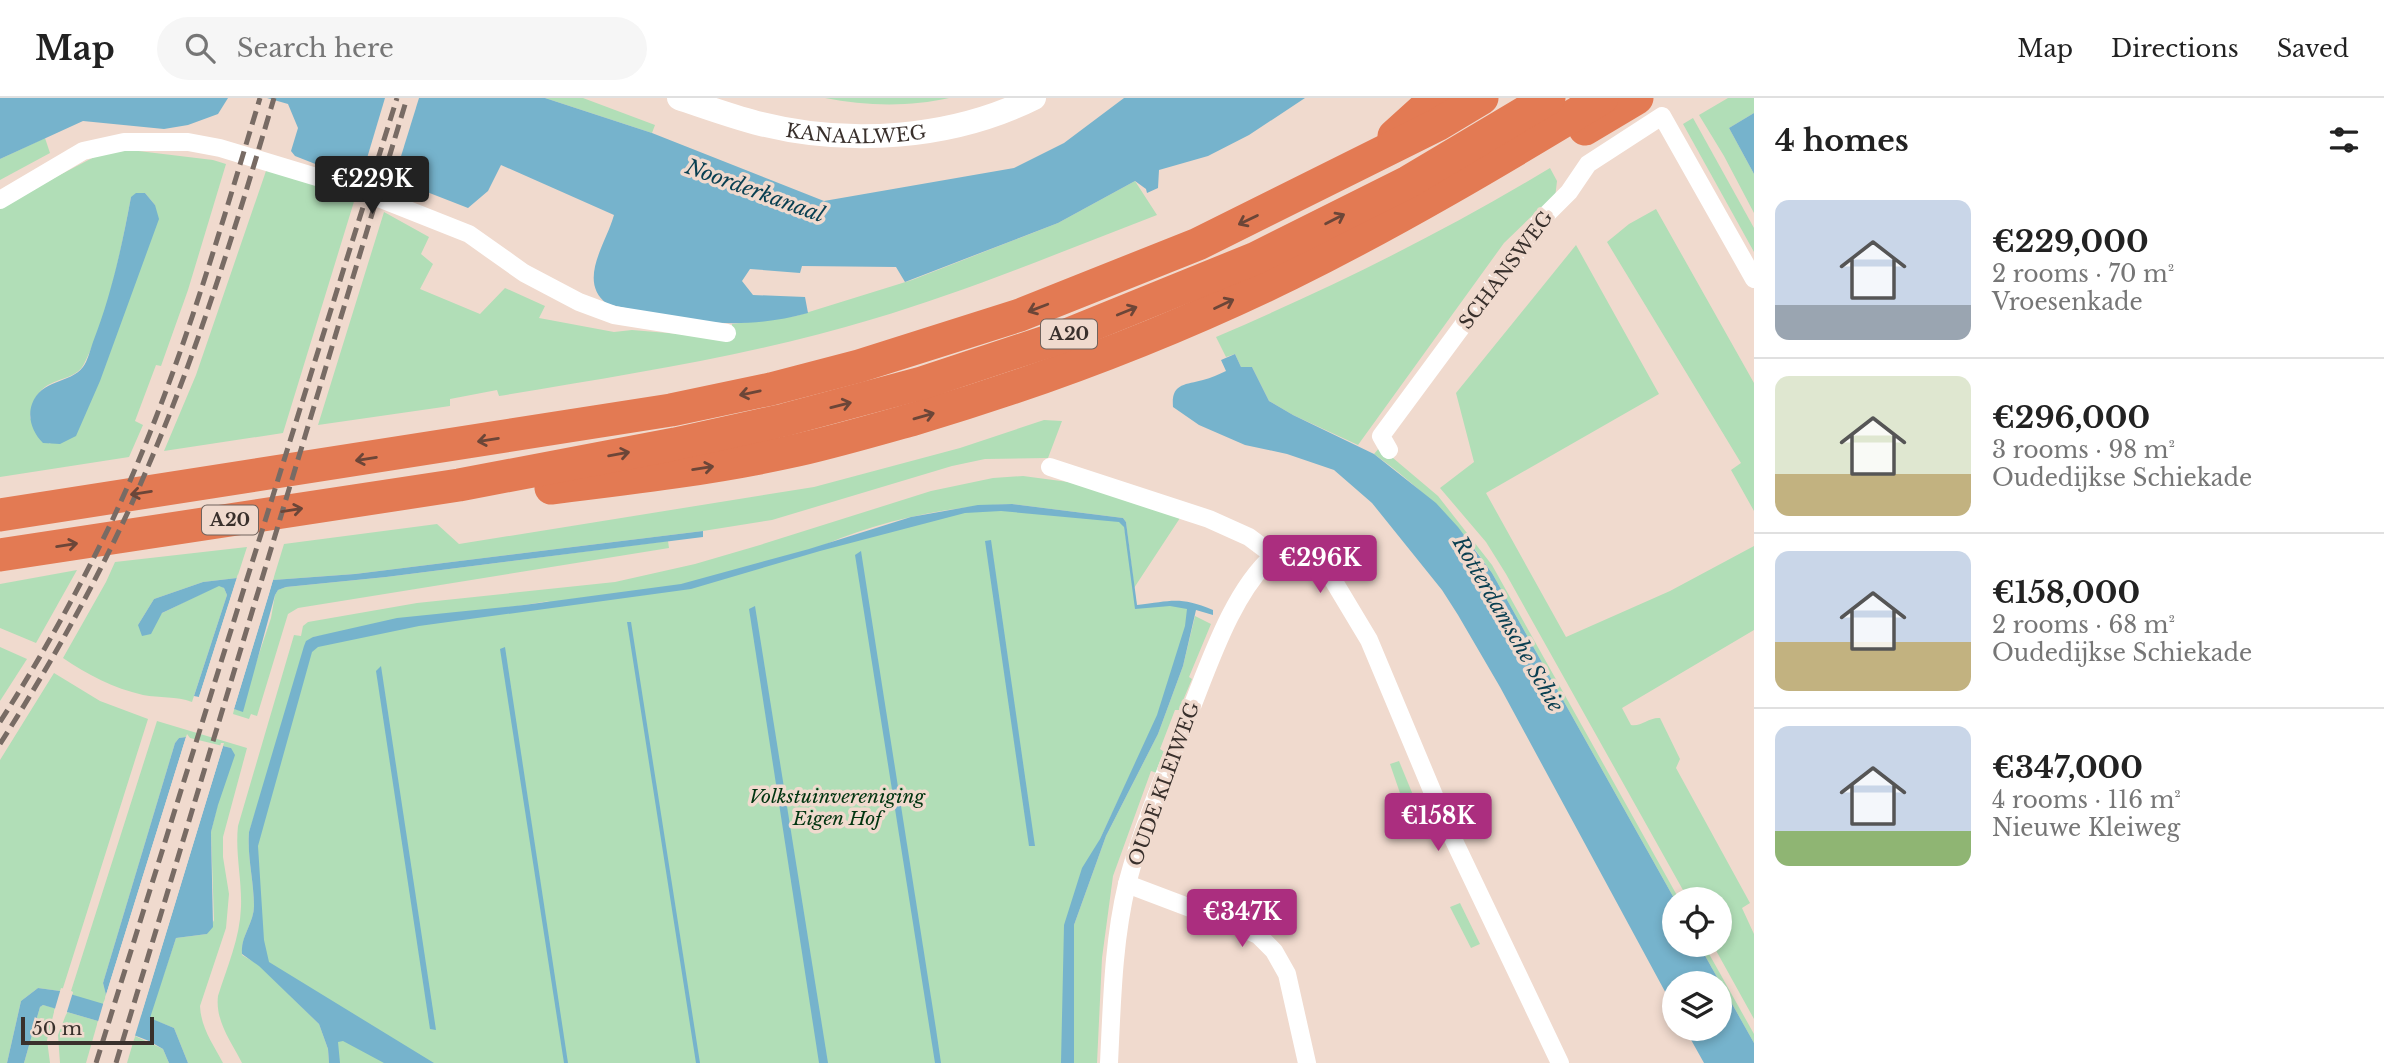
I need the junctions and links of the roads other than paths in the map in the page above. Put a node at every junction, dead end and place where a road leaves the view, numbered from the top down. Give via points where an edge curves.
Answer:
1 (679, 98) edge
2 (730, 98) edge
3 (1007, 98) edge
4 (1034, 98) edge
5 (1436, 98) edge
6 (1482, 98) edge
7 (1549, 98) edge
8 (1602, 98) edge
9 (1650, 107) edge
10 (1374, 155) junction
11 (0, 200) edge
12 (1415, 208) junction
13 (1754, 279) edge
14 (727, 333) dead end
15 (1389, 450) dead end
16 (1050, 467) dead end
17 (459, 485) junction
18 (0, 515) edge
19 (0, 555) edge
20 (1273, 555) junction
21 (1127, 884) junction
22 (1109, 1063) edge
23 (1307, 1063) edge
24 (1560, 1063) edge

1 - 4 main road, KANAALWEG via 760,124 832,135 897,135 952,126
2 - 3 main road, KANAALWEG via 765,110 831,121 893,120
5 - 10 highway
6 - 10 highway, A20
17 -> 7 highway, A20 via 784,420 922,383 1051,340 1256,258 1408,181
8 - 12 highway, A20
9 - 12 highway, A20 via 1520,168
9 - 13 street
9 - 15 street, SCHANSWEG via 1588,164 1569,192 1540,220 1381,436
10 -> 18 highway, A20 via 1198,244 1109,281 1020,316 846,369 709,402 566,428
11 - 14 street via 83,150 124,142 188,142 353,188 469,234 524,273 614,315
17 -> 12 highway, A20 via 538,490 665,474 800,449 928,415 1048,377 1175,326 1289,274
16 - 20 street via 1209,519 1249,537
19 -> 17 highway, A20
20 - 21 street, OUDE KLEIWEG via 1251,581 1226,624 1150,810
20 - 24 street via 1302,546 1321,560 1360,622 1446,824
21 - 22 street, OUDE KLEIWEG via 1119,928
21 - 23 street via 1258,935 1287,974

